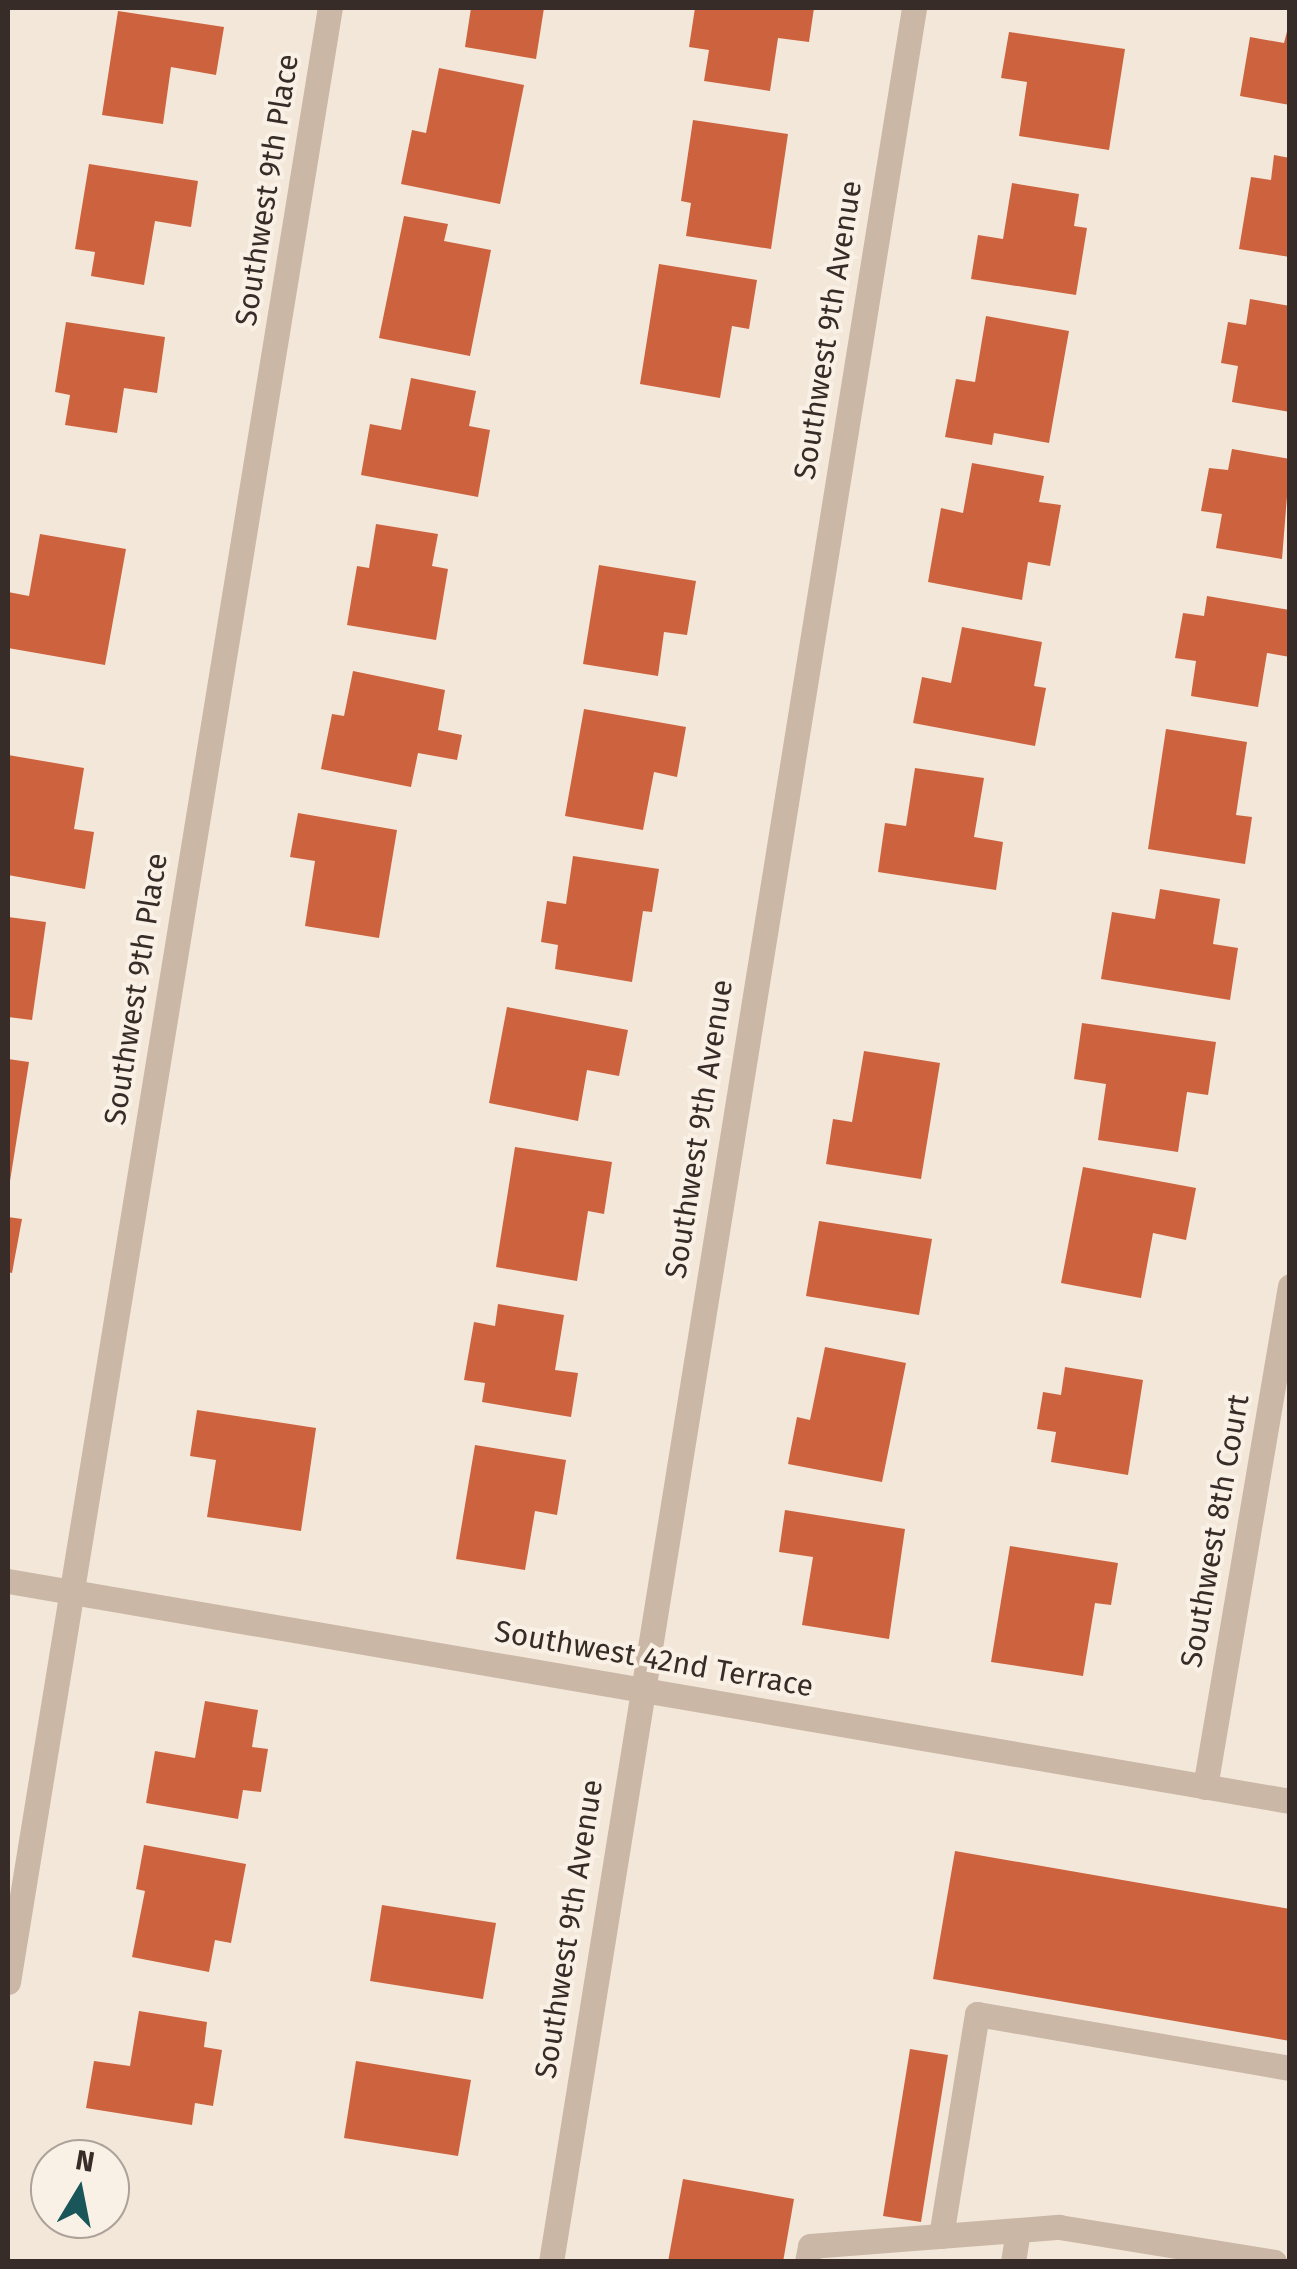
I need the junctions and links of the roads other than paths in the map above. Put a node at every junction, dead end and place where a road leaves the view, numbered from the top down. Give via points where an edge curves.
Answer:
1 (330, 8) edge
2 (914, 8) edge
3 (1290, 1286) edge
4 (8, 1581) edge
5 (70, 1592) junction
6 (641, 1690) junction
7 (1205, 1787) junction
8 (1290, 1802) edge
9 (8, 1982) edge
10 (1290, 2068) edge
11 (1018, 2230) junction
12 (942, 2236) junction
13 (551, 2262) edge
14 (807, 2262) edge
15 (1013, 2262) edge
16 (1274, 2262) edge

1 - 5 street, Southwest 9th Place
2 - 6 street, Southwest 9th Avenue
3 - 7 street, Southwest 8th Court
4 - 5 street, Southwest 42nd Terrace
5 - 6 street, Southwest 42nd Terrace
5 - 9 street, Southwest 9th Place
6 - 7 street, Southwest 42nd Terrace
6 - 13 street, Southwest 9th Avenue
7 - 8 street, Southwest 42nd Terrace
10 - 12 street via 977,2014
11 - 12 street
11 - 15 street
11 - 16 street via 1059,2228
12 - 14 street via 810,2246

